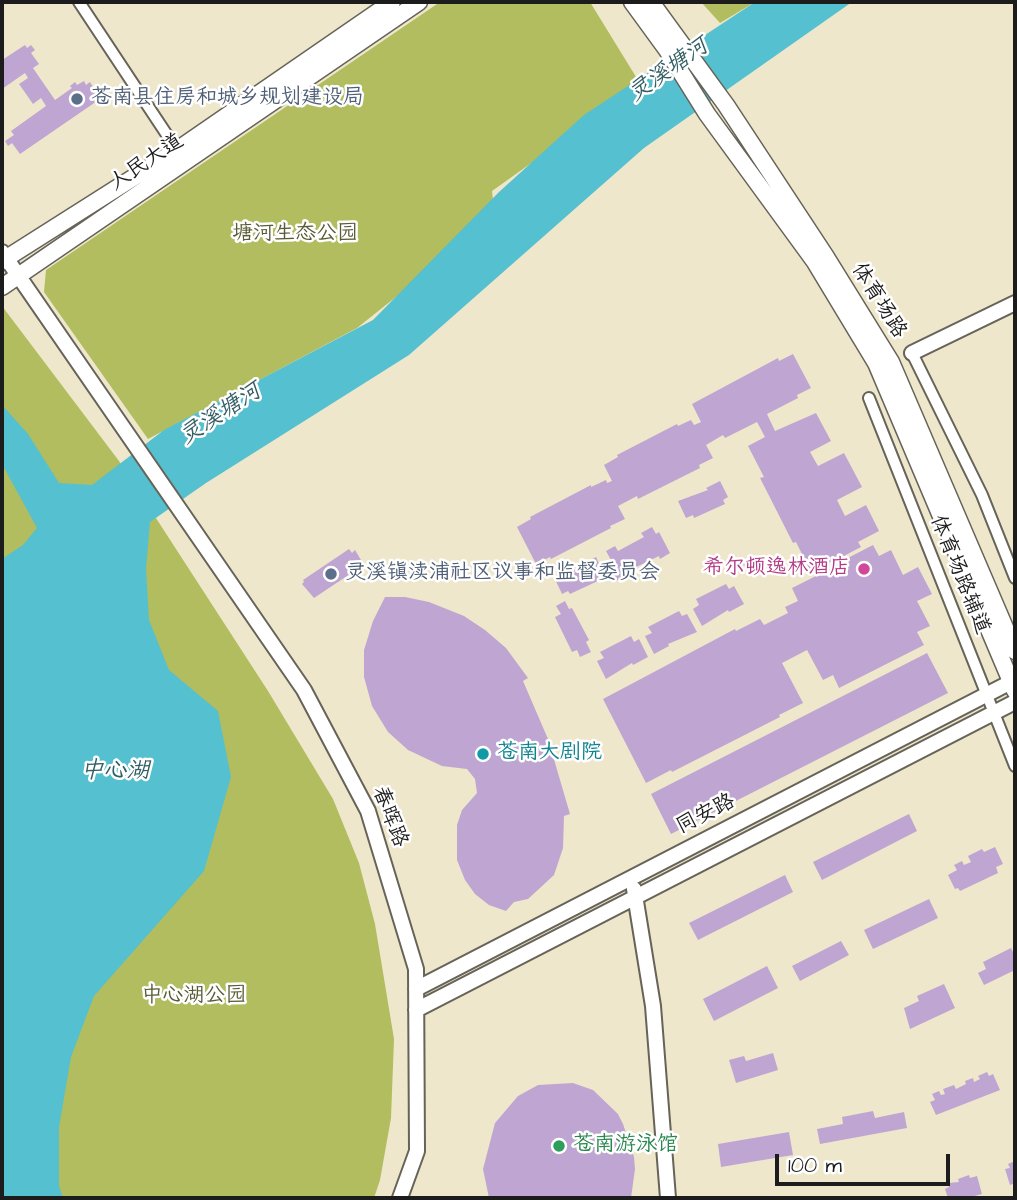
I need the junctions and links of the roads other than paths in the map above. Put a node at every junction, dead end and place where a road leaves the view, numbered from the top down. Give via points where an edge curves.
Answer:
1 (79, 2) edge
2 (392, 2) edge
3 (419, 2) edge
4 (632, 2) edge
5 (651, 2) edge
6 (673, 46) junction
7 (177, 150) junction
8 (8, 262) edge
9 (2, 287) edge
10 (1015, 303) edge
11 (912, 352) joint
12 (869, 398) dead end
13 (1015, 578) edge
14 (1015, 651) edge
15 (1014, 684) edge
16 (986, 694) junction
17 (1015, 702) edge
18 (993, 712) junction
19 (1015, 766) edge
20 (630, 878) junction
21 (636, 896) junction
22 (416, 989) junction
23 (416, 1010) junction
24 (400, 1198) edge
25 (668, 1198) edge

1 - 7 street
2 - 7 main road, 人民大道
3 - 8 main road, 人民大道
4 - 6 main road
5 - 6 main road, 体育场路
6 - 14 main road, 体育场路 via 726,105 891,362
6 - 15 main road, 体育场路 via 707,114 815,262 876,363
7 - 8 main road, 人民大道
8 - 9 main road, 人民大道
8 - 22 street, 春晖路 via 304,690 368,811 415,970
10 - 11 street
11 - 13 street via 982,495
12 - 16 street, 体育场路辅道
15 - 16 street, 同安路
16 - 18 street, 体育场路辅道
16 - 20 street, 同安路
17 - 18 street, 同安路
18 - 19 street, 体育场路辅道
18 - 21 street, 同安路
20 - 21 street
20 - 22 street, 同安路
21 - 23 street, 同安路
21 - 25 street via 653,1006
22 - 23 street, 春晖路
23 - 24 street, 春晖路 via 417,1151

